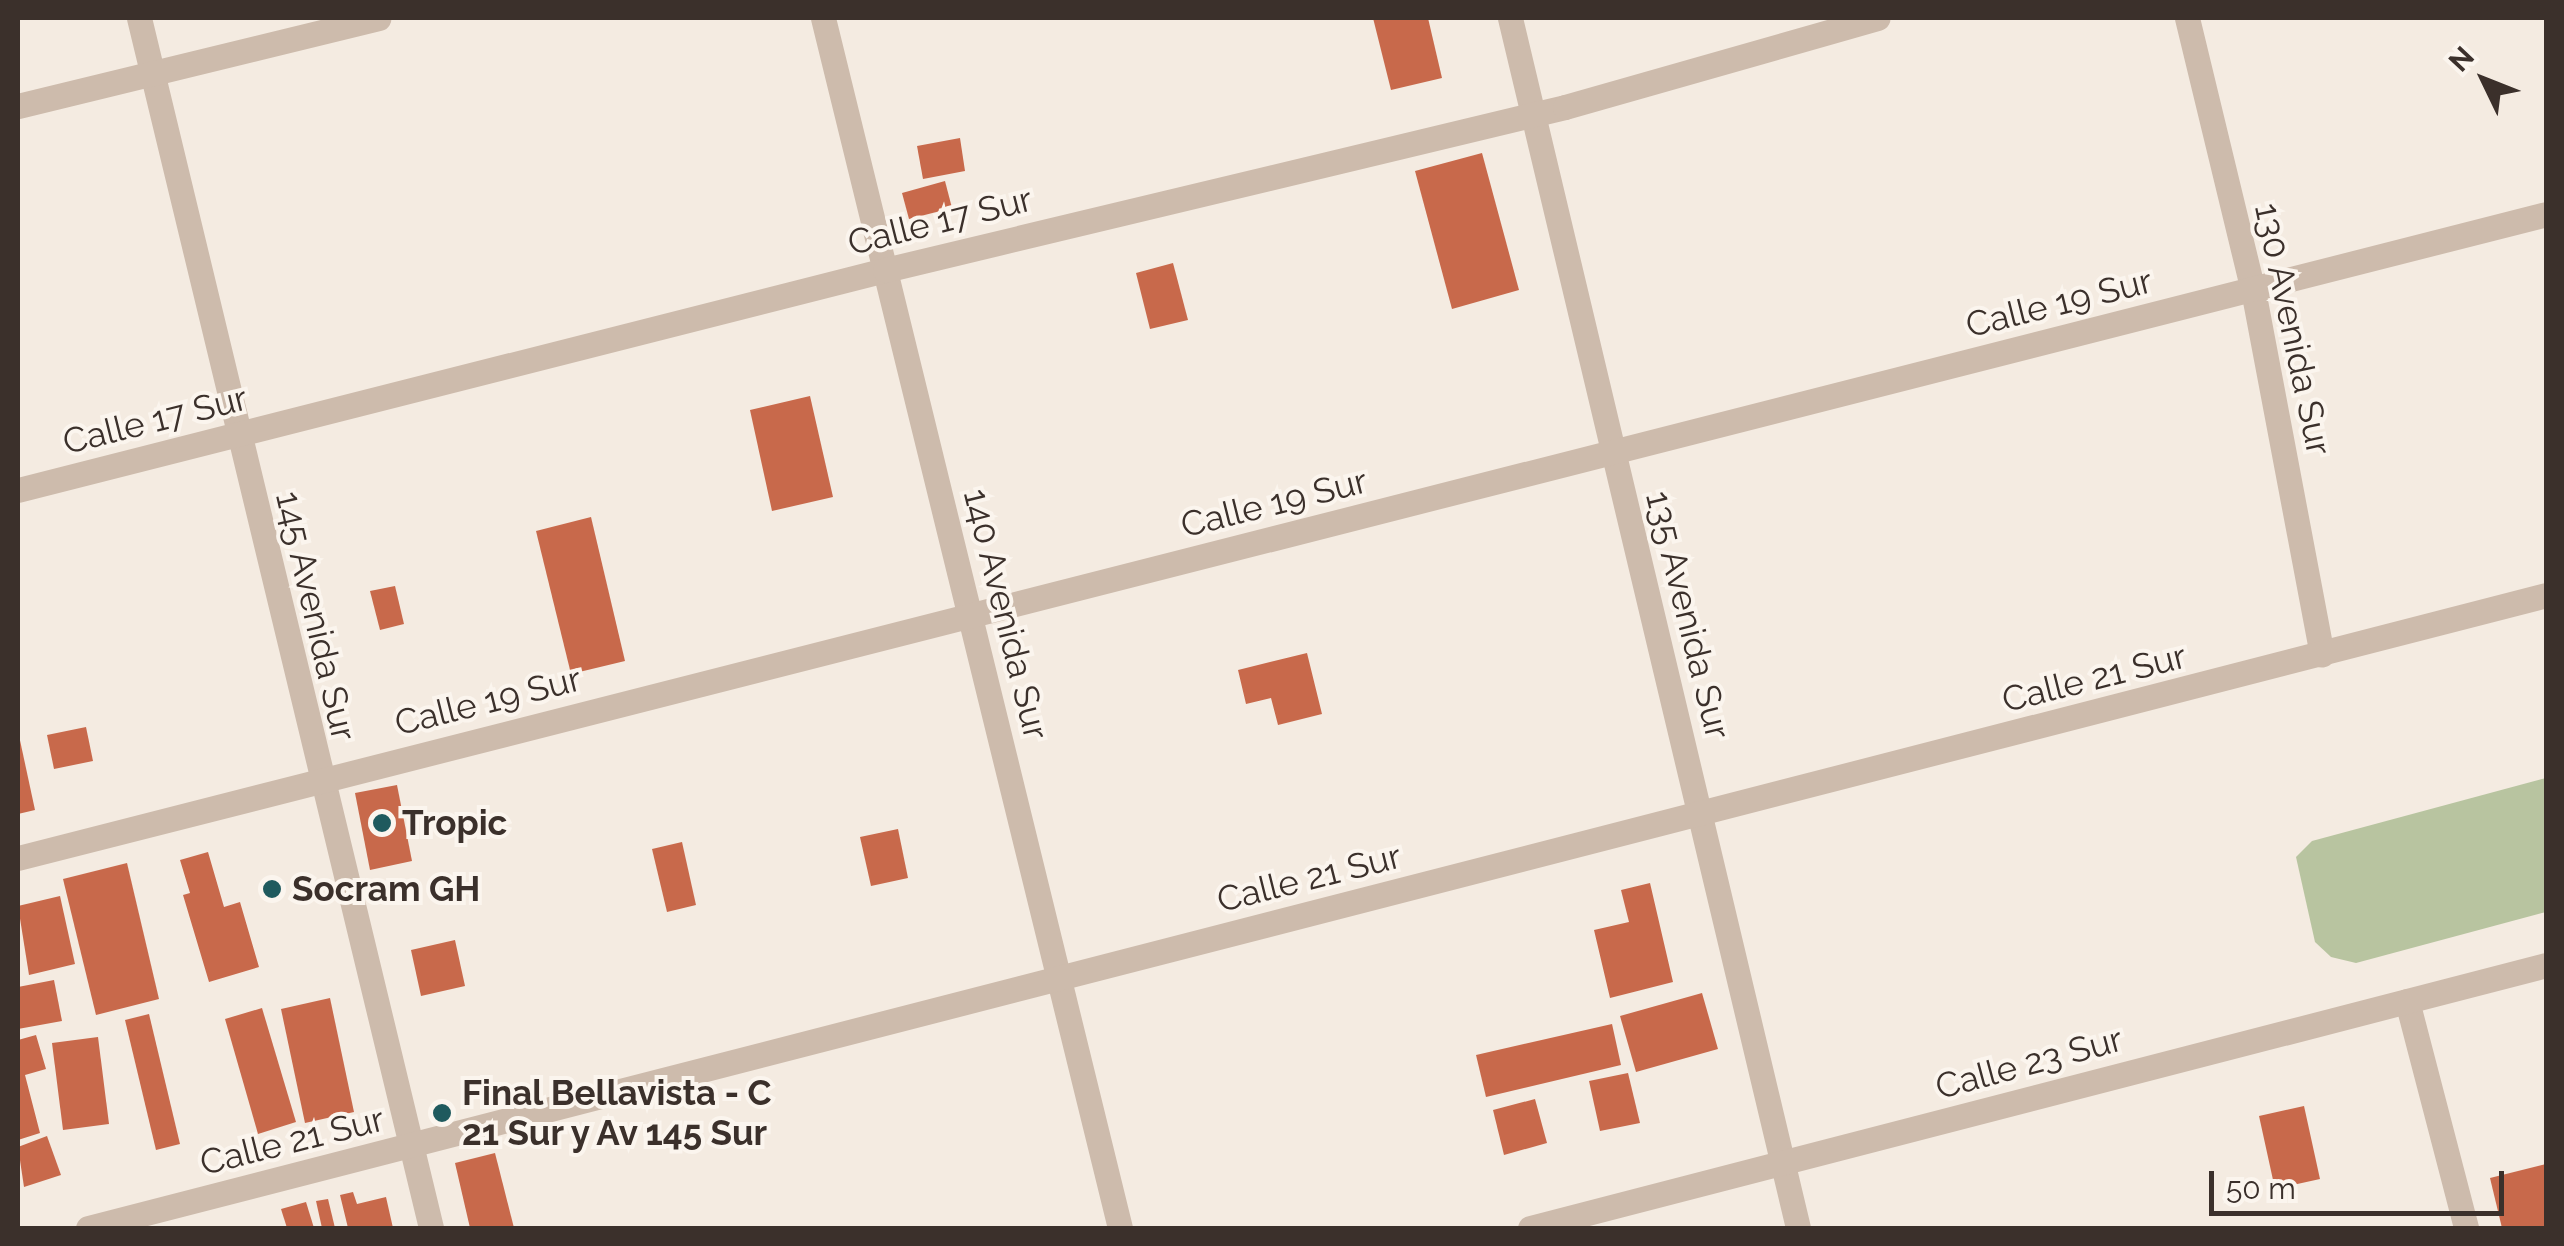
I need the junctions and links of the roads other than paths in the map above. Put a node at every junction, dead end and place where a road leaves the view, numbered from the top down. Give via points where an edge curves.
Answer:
1 (139, 18) edge
2 (378, 18) edge
3 (823, 18) edge
4 (1510, 18) edge
5 (1878, 18) edge
6 (2188, 18) edge
7 (154, 72) junction
8 (18, 106) edge
9 (1531, 112) junction
10 (2546, 214) edge
11 (886, 270) junction
12 (2253, 290) junction
13 (238, 436) junction
14 (1612, 455) junction
15 (18, 490) edge
16 (2546, 594) edge
17 (970, 614) junction
18 (2322, 656) junction
19 (318, 781) junction
20 (1701, 813) junction
21 (18, 858) edge
22 (2546, 965) edge
23 (1060, 978) junction
24 (2407, 1001) junction
25 (408, 1147) junction
26 (1784, 1162) junction
27 (88, 1228) edge
28 (431, 1228) edge
29 (1120, 1228) edge
30 (1530, 1228) edge
31 (1798, 1228) edge
32 (2466, 1228) edge

1 - 7 street, 145 Avenida Sur
2 - 7 street
3 - 11 street, 140 Avenida Sur
4 - 9 street, 135 Avenida Sur
5 - 9 street, Calle 17 Sur
6 - 12 street, 130 Avenida Sur
7 - 8 street
7 - 13 street, 145 Avenida Sur
9 - 11 street, Calle 17 Sur
9 - 14 street, 135 Avenida Sur
10 - 12 street, Calle 19 Sur
11 - 13 street, Calle 17 Sur
11 - 17 street, 140 Avenida Sur
12 - 14 street, Calle 19 Sur
12 - 18 street, 130 Avenida Sur
13 - 15 street, Calle 17 Sur
13 - 19 street, 145 Avenida Sur
14 - 17 street, Calle 19 Sur
14 - 20 street, 135 Avenida Sur
16 - 18 street, Calle 21 Sur
17 - 19 street, Calle 19 Sur
17 - 23 street, 140 Avenida Sur
18 - 20 street, Calle 21 Sur
19 - 21 street, Calle 19 Sur
19 - 25 street, 145 Avenida Sur
20 - 23 street, Calle 21 Sur
20 - 26 street, 135 Avenida Sur
22 - 24 street, Calle 23 Sur
23 - 25 street, Calle 21 Sur
23 - 29 street, 140 Avenida Sur
24 - 26 street, Calle 23 Sur
24 - 32 street
25 - 27 street, Calle 21 Sur
25 - 28 street, 145 Avenida Sur
26 - 30 street, Calle 23 Sur
26 - 31 street, 135 Avenida Sur

